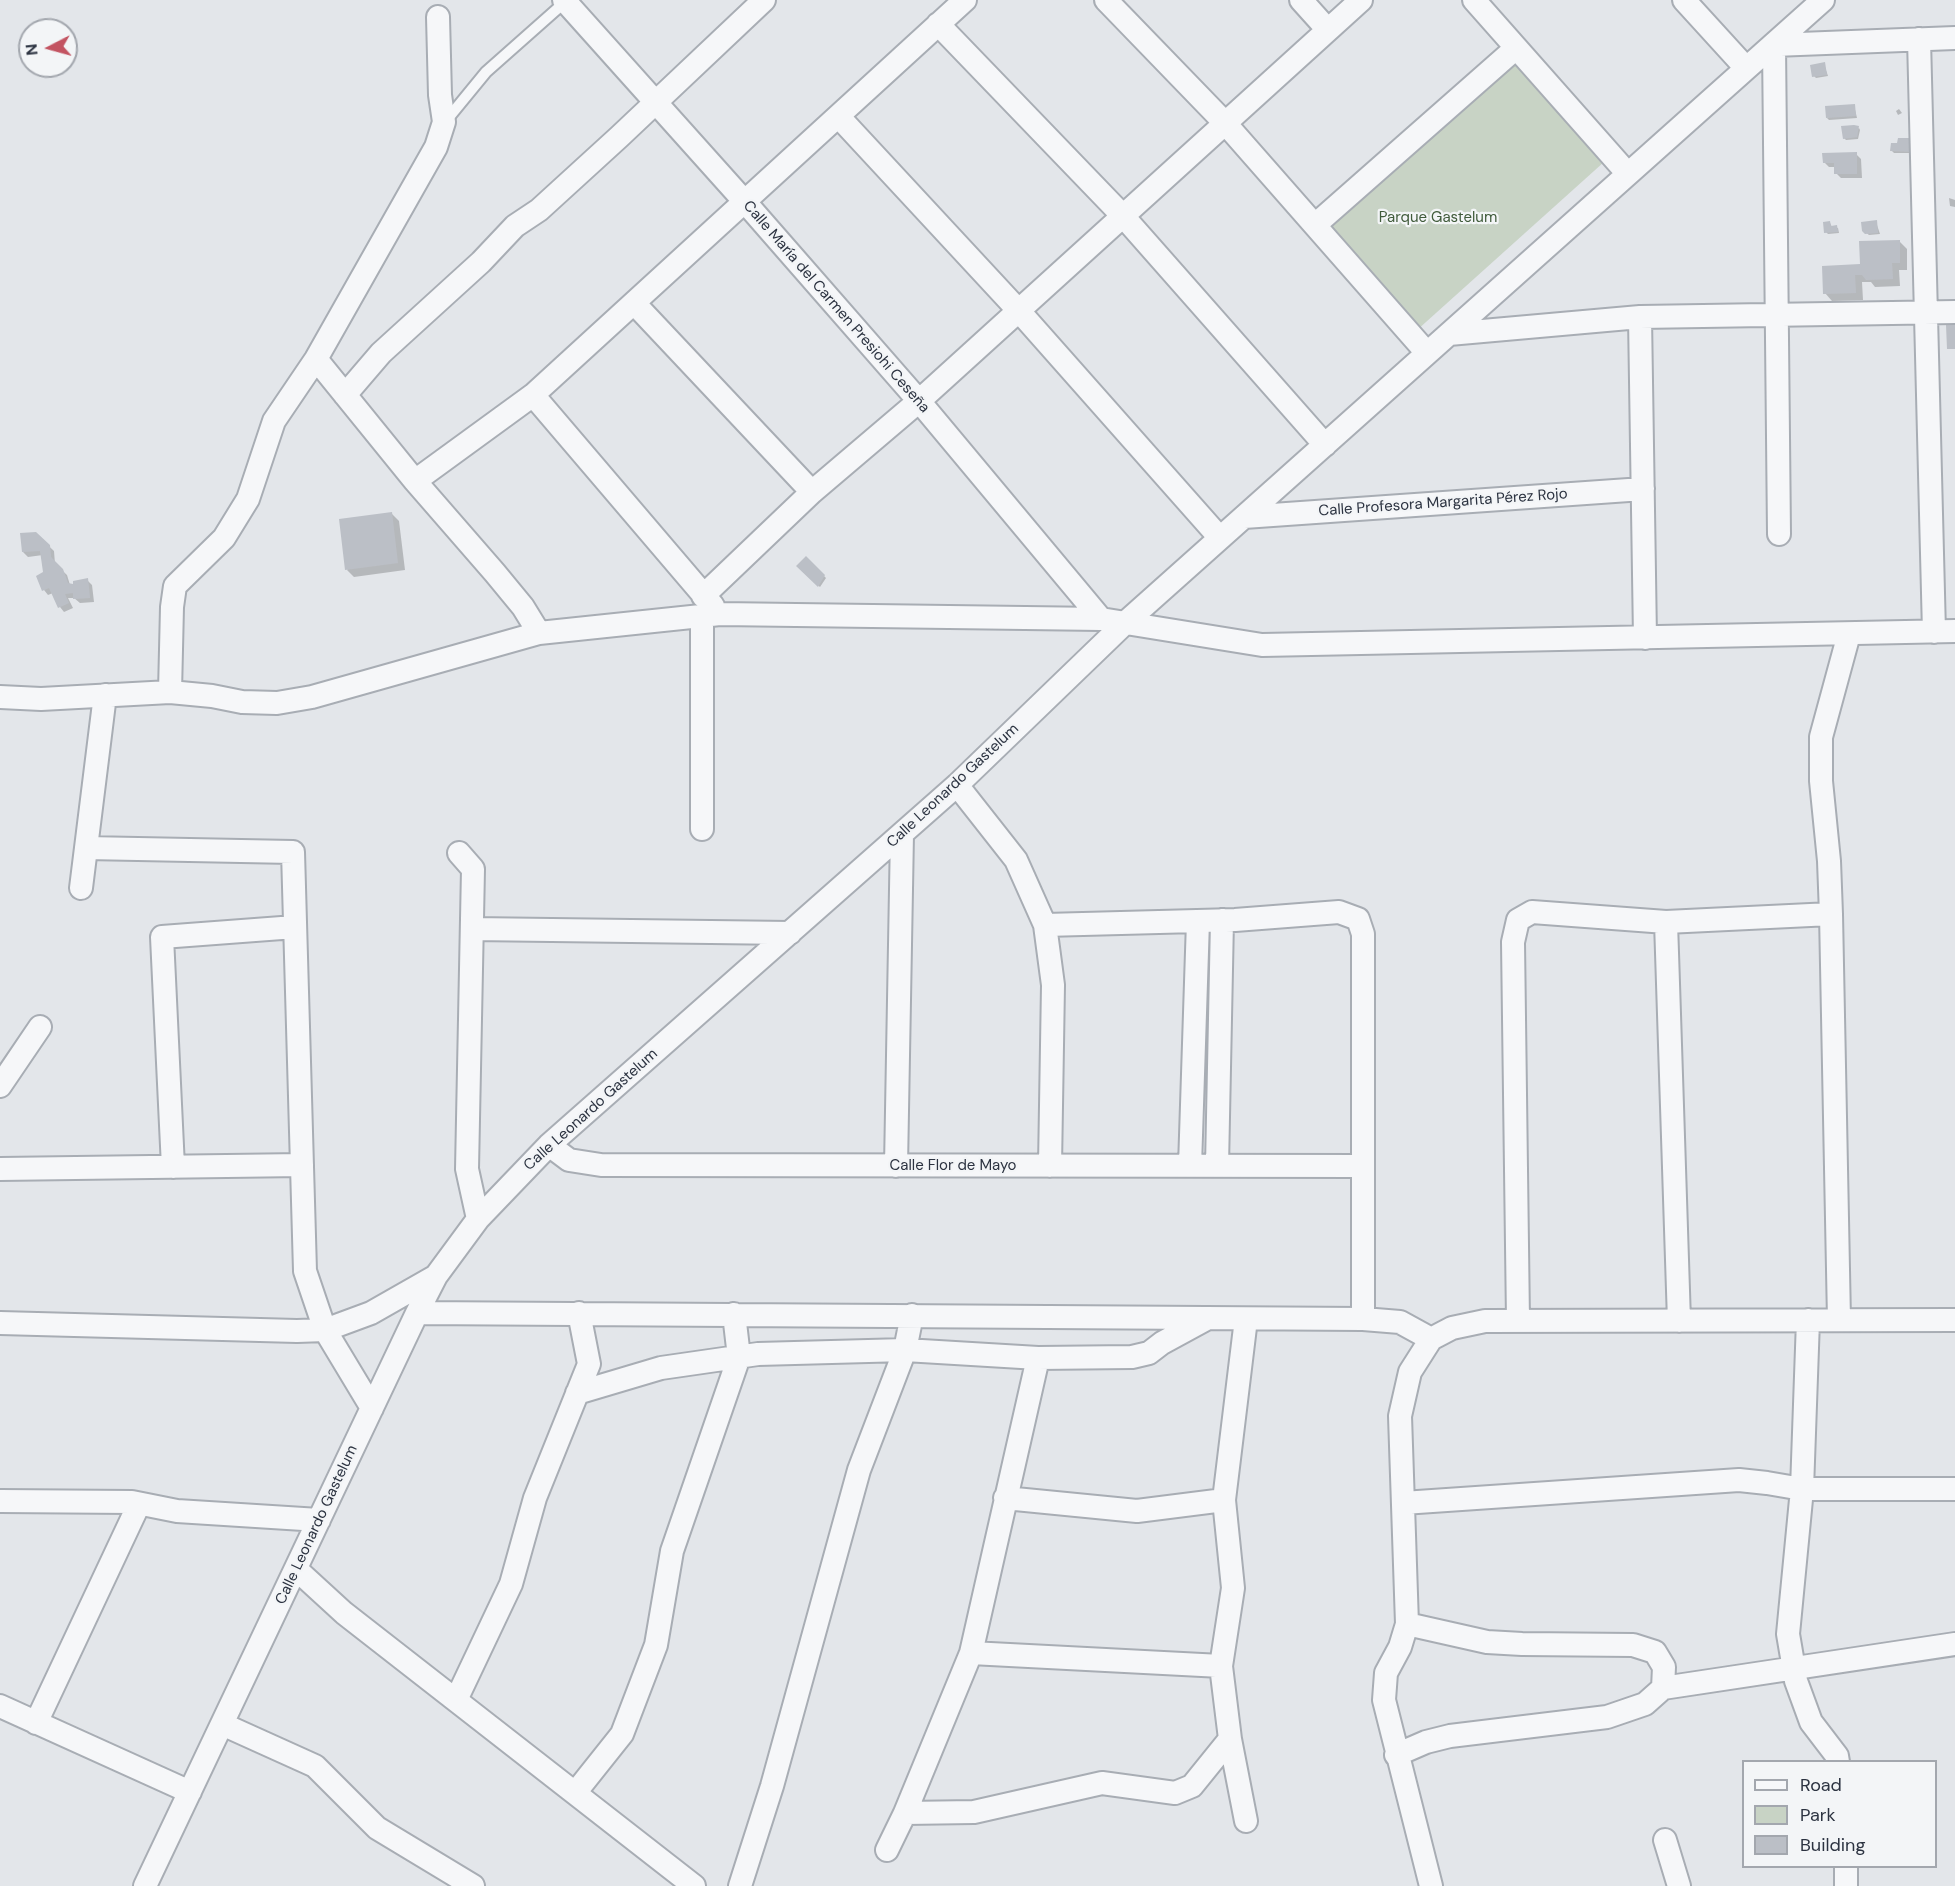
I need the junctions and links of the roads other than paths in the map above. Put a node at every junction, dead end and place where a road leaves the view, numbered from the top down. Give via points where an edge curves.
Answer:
1 (965, 0) edge
2 (1106, 0) edge
3 (1300, 0) edge
4 (1361, 0) edge
5 (1474, 0) edge
6 (1684, 0) edge
7 (1823, 0) edge
8 (565, 1) edge
9 (752, 4) edge
10 (438, 17) dead end
11 (938, 24) junction
12 (1328, 30) junction
13 (1955, 38) edge
14 (1919, 39) junction
15 (1516, 48) junction
16 (1761, 56) junction
17 (656, 103) junction
18 (839, 117) junction
19 (444, 122) junction
20 (1226, 123) junction
21 (1628, 174) junction
22 (745, 202) junction
23 (1123, 216) junction
24 (1314, 225) junction
25 (634, 303) junction
26 (1019, 311) junction
27 (1926, 312) junction
28 (1955, 312) edge
29 (1777, 315) junction
30 (1640, 317) junction
31 (1449, 334) junction
32 (1427, 354) junction
33 (316, 359) junction
34 (345, 395) junction
35 (533, 395) junction
36 (918, 401) junction
37 (1325, 445) junction
38 (415, 481) junction
39 (1643, 489) junction
40 (812, 492) junction
41 (1244, 517) junction
42 (1779, 534) dead end
43 (1220, 538) junction
44 (708, 608) junction
45 (1101, 619) junction
46 (1125, 623) junction
47 (1945, 632) edge
48 (539, 633) junction
49 (1849, 634) junction
50 (1646, 638) junction
51 (170, 692) junction
52 (105, 696) junction
53 (0, 697) edge
54 (957, 785) junction
55 (702, 829) dead end
56 (902, 834) junction
57 (86, 848) junction
58 (459, 853) dead end
59 (81, 888) dead end
60 (1831, 914) junction
61 (1222, 920) junction
62 (1198, 921) junction
63 (1666, 922) junction
64 (1045, 925) junction
65 (295, 927) junction
66 (472, 929) junction
67 (789, 933) junction
68 (40, 1027) dead end
69 (0, 1086) edge
70 (549, 1145) junction
71 (302, 1165) junction
72 (896, 1166) junction
73 (1050, 1166) junction
74 (1190, 1166) junction
75 (1216, 1166) junction
76 (1363, 1166) junction
77 (174, 1167) junction
78 (0, 1169) edge
79 (478, 1219) junction
80 (436, 1276) junction
81 (417, 1312) junction
82 (579, 1313) junction
83 (734, 1314) junction
84 (912, 1315) junction
85 (1209, 1317) junction
86 (1246, 1319) junction
87 (1363, 1319) junction
88 (1808, 1320) junction
89 (1839, 1320) junction
90 (1955, 1320) edge
91 (1518, 1321) junction
92 (1679, 1321) junction
93 (0, 1323) edge
94 (325, 1330) junction
95 (1431, 1339) junction
96 (905, 1350) junction
97 (739, 1357) junction
98 (1038, 1358) junction
99 (576, 1393) junction
100 (372, 1408) junction
101 (1802, 1489) junction
102 (1955, 1489) edge
103 (1005, 1498) junction
104 (1224, 1500) junction
105 (0, 1501) edge
106 (1403, 1503) junction
107 (139, 1504) junction
108 (319, 1520) junction
109 (296, 1569) junction
110 (1407, 1624) junction
111 (1955, 1644) edge
112 (971, 1653) junction
113 (1221, 1666) junction
114 (1794, 1669) junction
115 (1663, 1688) junction
116 (456, 1700) junction
117 (0, 1707) edge
118 (36, 1723) junction
119 (222, 1724) junction
120 (1230, 1739) junction
121 (1396, 1755) junction
122 (1838, 1760) edge
123 (190, 1792) junction
124 (575, 1793) junction
125 (905, 1813) junction
126 (1246, 1821) dead end
127 (1665, 1840) dead end
128 (887, 1850) dead end
129 (1846, 1868) edge
130 (146, 1886) edge
131 (473, 1886) edge
132 (694, 1886) edge
133 (740, 1886) edge
134 (1431, 1886) edge
135 (1679, 1886) edge
136 (1846, 1886) edge

1 - 11 street
2 - 20 street
3 - 12 street
4 - 12 street
5 - 15 street
6 - 16 street
7 - 16 street, Calle Leonardo Gastelum
8 - 17 street, Calle María del Carmen Presiohi Ceseña
8 - 19 lane via 486,72
9 - 17 street
10 - 19 street
11 - 18 street
11 - 23 street
12 - 20 street
13 - 14 street
14 - 16 street
14 - 27 street
15 - 21 street
15 - 24 street
16 - 21 street, Calle Leonardo Gastelum
16 - 29 street
17 - 22 street, Calle María del Carmen Presiohi Ceseña
17 - 34 street via 539,210 515,226 381,353
18 - 22 street
18 - 26 street
19 - 33 street via 436,147
20 - 23 street
20 - 24 street
21 - 31 street, Calle Leonardo Gastelum
22 - 25 street
22 - 36 street, Calle María del Carmen Presiohi Ceseña
23 - 26 street
23 - 37 street
24 - 32 street
25 - 35 street
25 - 40 street
26 - 36 street
26 - 43 street
27 - 28 street
27 - 29 street
27 - 47 street
29 - 30 street
29 - 42 street
30 - 31 street
30 - 39 street
31 - 32 street, Calle Leonardo Gastelum
32 - 37 street, Calle Leonardo Gastelum
33 - 34 street
33 - 51 street via 274,421 248,499 224,537 175,586
34 - 38 street
35 - 38 street
35 - 44 street
36 - 40 street
36 - 45 street, Calle María del Carmen Presiohi Ceseña
37 - 41 street, Calle Leonardo Gastelum
38 - 48 street via 495,573
39 - 41 street, Calle Profesora Margarita Pérez Rojo
39 - 50 street
40 - 44 street
41 - 43 street, Calle Leonardo Gastelum
43 - 46 street, Calle Leonardo Gastelum
44 - 45 street
44 - 48 street
44 - 55 street
45 - 46 street
46 - 50 street via 1262,645
46 - 54 street, Calle Leonardo Gastelum
47 - 49 street
48 - 51 street via 277,704
49 - 50 street
49 - 60 street via 1821,737
51 - 52 street
52 - 53 street
52 - 57 street
54 - 56 street, Calle Leonardo Gastelum
54 - 64 street via 1016,860
56 - 67 street, Calle Leonardo Gastelum
56 - 72 street
57 - 59 street
57 - 65 street via 293,852
58 - 66 street via 473,869
60 - 63 street
60 - 89 street
61 - 62 street
61 - 75 street
61 - 76 street via 1339,912 1358,919 1363,934
62 - 64 street
62 - 74 street
63 - 91 street via 1532,912 1518,920 1513,942
63 - 92 street
64 - 73 street via 1053,985
65 - 71 street
65 - 77 street via 162,938
66 - 67 street
66 - 79 street via 467,1169
67 - 70 street, Calle Leonardo Gastelum
68 - 69 street
70 - 72 street, Calle Flor de Mayo via 568,1160 602,1165
70 - 79 street, Calle Leonardo Gastelum
71 - 77 street
71 - 94 street via 305,1271
72 - 73 street, Calle Flor de Mayo
73 - 74 street, Calle Flor de Mayo
74 - 75 street, Calle Flor de Mayo
75 - 76 street, Calle Flor de Mayo
76 - 87 street
77 - 78 street
79 - 80 street, Calle Leonardo Gastelum
80 - 81 street, Calle Leonardo Gastelum
80 - 94 street via 371,1313
81 - 82 street
81 - 100 street, Calle Leonardo Gastelum
82 - 83 street
82 - 99 street via 589,1364
83 - 84 street
83 - 97 street
84 - 85 street
84 - 96 street
85 - 86 street
85 - 98 street via 1149,1353 1132,1357
86 - 87 street
86 - 104 street
87 - 95 street via 1400,1322
88 - 89 street
88 - 92 street
88 - 101 street
89 - 90 street
91 - 92 street
91 - 95 street via 1485,1321 1452,1328
93 - 94 street
94 - 100 street
95 - 106 street via 1410,1372 1400,1416
96 - 97 street
96 - 98 street
96 - 133 street via 860,1470 772,1786
97 - 99 street via 661,1368
97 - 124 street via 672,1551 656,1646 622,1734
98 - 103 street
99 - 116 street via 535,1498 511,1584
100 - 108 street, Calle Leonardo Gastelum
101 - 102 street
101 - 106 street via 1738,1480
101 - 114 street via 1788,1634
103 - 104 street via 1137,1511
103 - 112 street
104 - 113 street via 1233,1588
105 - 107 street
106 - 110 street
107 - 108 street via 177,1511
107 - 118 street
108 - 109 street, Calle Leonardo Gastelum
109 - 116 street via 344,1614
109 - 119 street, Calle Leonardo Gastelum
110 - 115 street via 1487,1642 1633,1645 1654,1652 1664,1667
110 - 121 street via 1386,1673 1384,1700
111 - 114 street
112 - 113 street
112 - 125 street
113 - 120 street
114 - 115 street
114 - 122 street via 1811,1722
115 - 121 street via 1646,1704 1607,1717 1450,1736
116 - 124 street
117 - 118 street
118 - 123 street
119 - 123 street, Calle Leonardo Gastelum
119 - 131 street via 315,1766 377,1828
120 - 125 street via 1192,1786 1175,1793 1102,1783 974,1812
120 - 126 street
121 - 134 street
123 - 130 street, Calle Leonardo Gastelum
124 - 132 street
125 - 128 street
127 - 135 street
129 - 136 street

